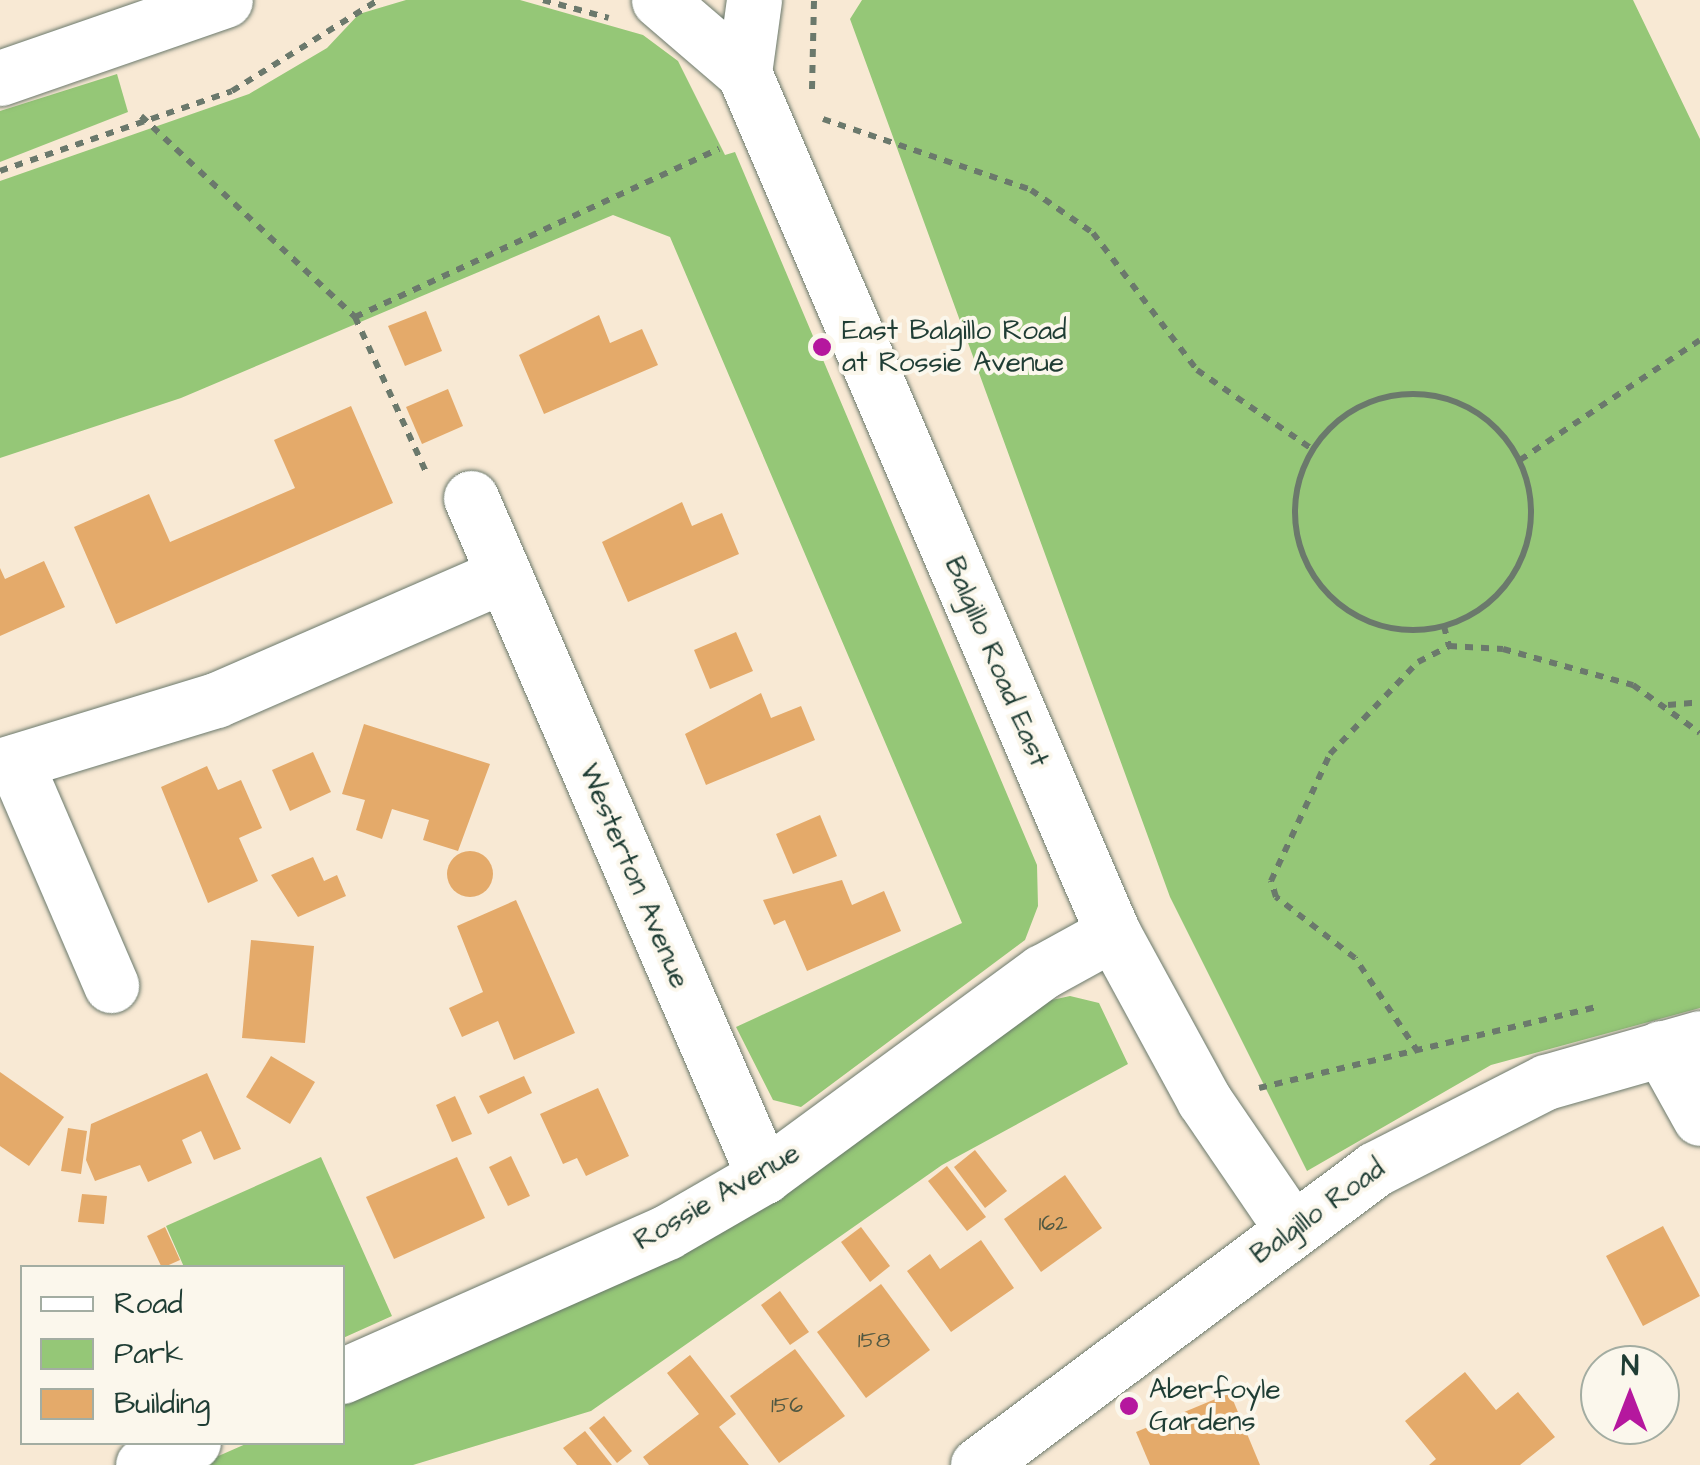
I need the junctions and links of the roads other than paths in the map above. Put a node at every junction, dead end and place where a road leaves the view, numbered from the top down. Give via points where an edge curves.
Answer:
1 (225, 0) edge
2 (659, 0) edge
3 (754, 0) edge
4 (744, 73) junction
5 (0, 78) edge
6 (471, 498) road end
7 (504, 575) junction
8 (7, 764) edge
9 (1113, 933) junction
10 (111, 984) dead end
11 (1681, 1043) edge
12 (1700, 1118) edge
13 (764, 1176) junction
14 (1292, 1229) junction
15 (345, 1375) edge
16 (187, 1445) edge
17 (1009, 1456) edge
18 (143, 1465) edge

1 - 5 street
2 - 4 street, Balgillo Road East
3 - 4 street
4 - 9 street, Balgillo Road East
6 - 7 street, Westerton Avenue
7 - 8 street via 216,700
7 - 13 street, Westerton Avenue
8 - 10 street
9 - 13 street, Rossie Avenue via 1042,972
9 - 14 street, Balgillo Road East via 1204,1100
11 - 12 street
11 - 14 street, Balgillo Road via 1463,1117
13 - 15 street, Rossie Avenue via 667,1232
14 - 17 street, Balgillo Road
16 - 18 street

